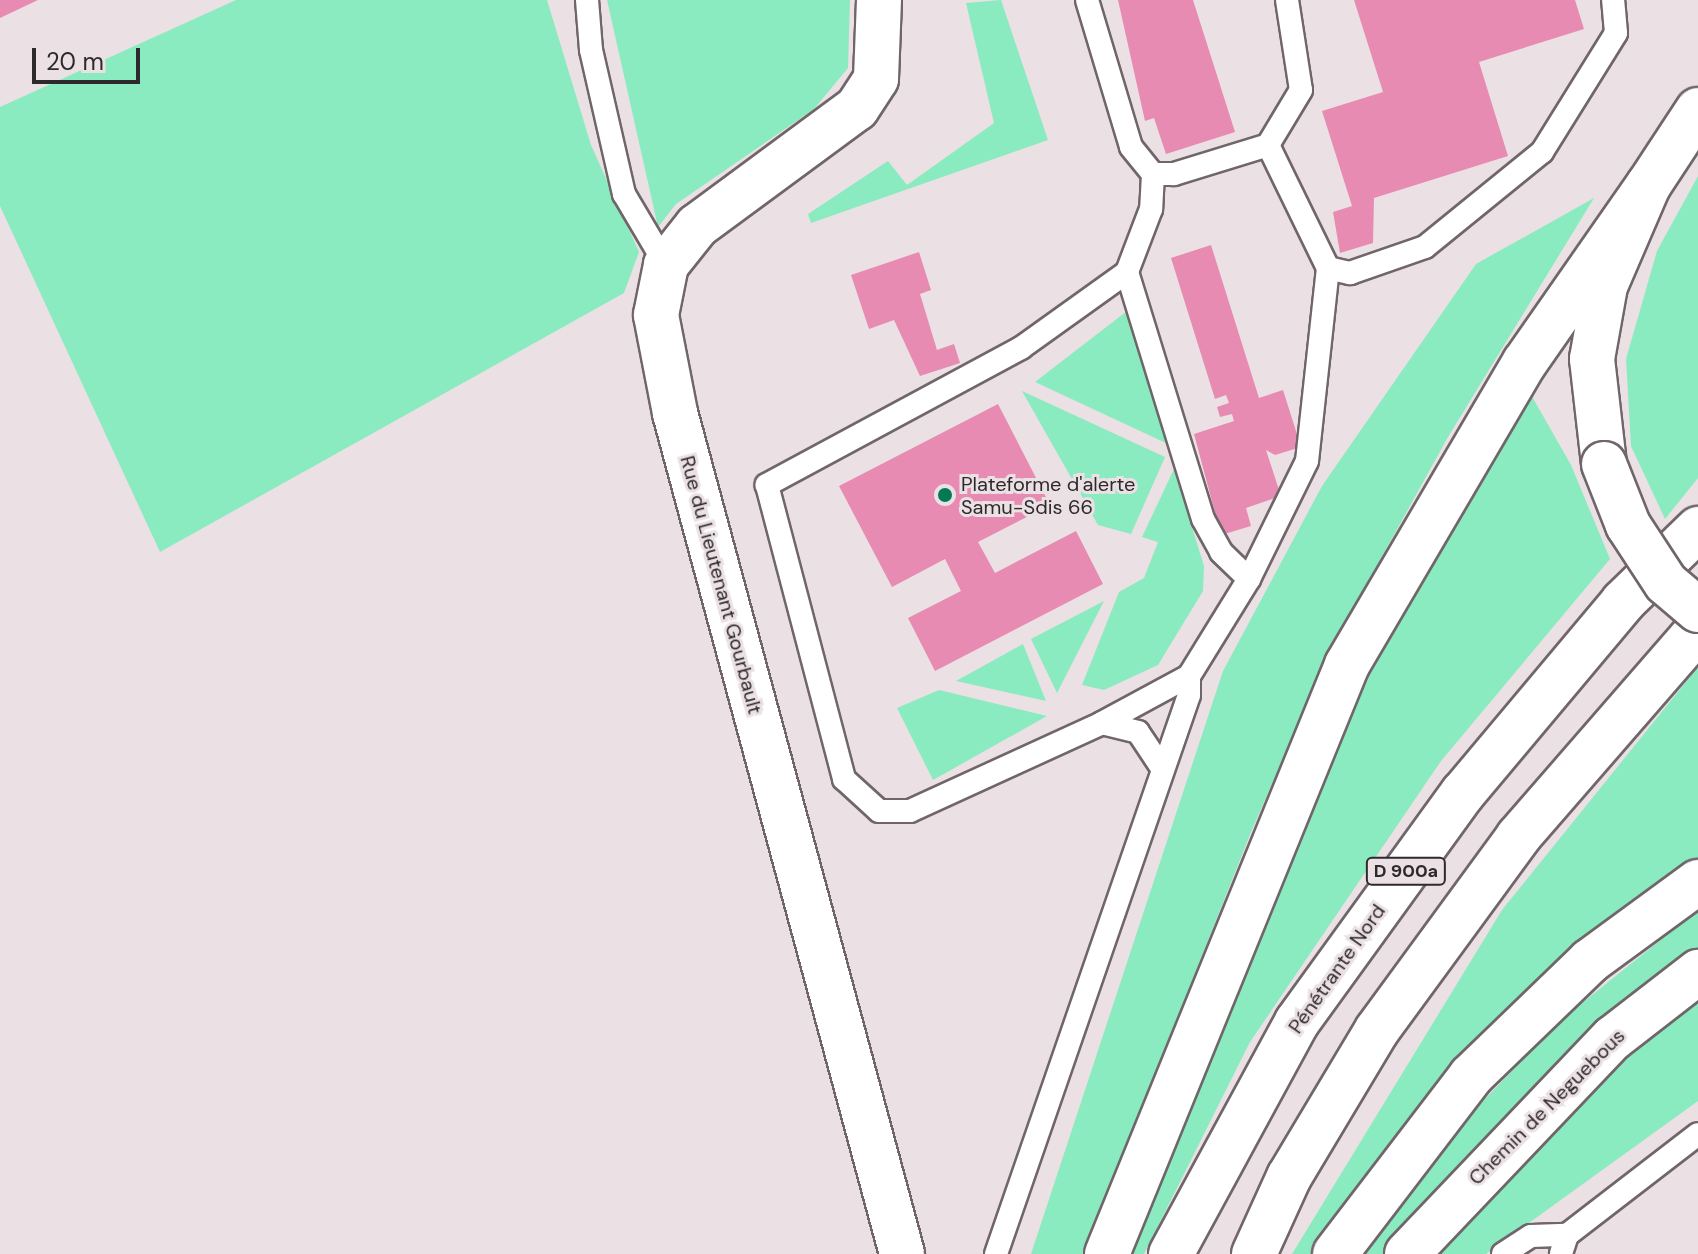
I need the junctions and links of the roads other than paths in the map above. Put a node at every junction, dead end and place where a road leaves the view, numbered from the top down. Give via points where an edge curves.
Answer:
1 (587, 0) edge
2 (879, 0) edge
3 (1087, 0) edge
4 (1287, 0) edge
5 (1613, 0) edge
6 (1698, 110) edge
7 (1268, 145) junction
8 (1698, 151) edge
9 (1153, 174) junction
10 (1648, 186) junction
11 (666, 265) junction
12 (1328, 268) junction
13 (1127, 272) junction
14 (1611, 462) junction
15 (1698, 529) edge
16 (1249, 579) junction
17 (1698, 582) edge
18 (1698, 610) edge
19 (1698, 630) edge
20 (1189, 676) junction
21 (1102, 723) junction
22 (1162, 768) junction
23 (1698, 882) edge
24 (1698, 972) edge
25 (1698, 1134) edge
26 (1564, 1244) edge
27 (902, 1254) edge
28 (996, 1254) edge
29 (1107, 1254) edge
30 (1171, 1254) edge
31 (1254, 1254) edge
32 (1335, 1254) edge
33 (1407, 1254) edge
34 (1503, 1254) edge

1 - 11 lane via 591,50 624,194
2 - 11 main road, Rue du Lieutenant Gourbault via 876,79 857,108 697,226
3 - 9 lane via 1131,147
4 - 7 lane via 1301,90
5 - 12 lane via 1616,33 1542,152 1425,247 1350,273
6 - 10 main road
7 - 9 lane via 1174,174
7 - 12 lane
8 - 14 main road via 1643,249 1624,305 1613,357
9 - 13 lane via 1151,209
10 - 14 main road via 1605,286 1592,359
10 - 29 main road via 1516,375 1347,665
11 - 27 main road, Rue du Lieutenant Gourbault via 656,315 662,363
12 - 16 lane via 1307,461
13 - 16 lane via 1203,519 1221,552
13 - 21 lane via 1021,348 767,485 844,779 862,800 879,811 910,811
14 - 17 main road via 1643,516
14 - 18 main road, bridge via 1628,525 1666,583
15 - 30 main road, Pénétrante Nord / D 900a via 1623,602 1453,806 1297,1022
16 - 20 lane
19 - 31 main road, D 900a via 1518,837 1377,1030 1289,1177
20 - 21 lane
20 - 22 lane
21 - 22 lane via 1138,732
22 - 28 lane
23 - 32 main road via 1590,961 1471,1076
24 - 33 main road, Chemin de Neguebous via 1613,1038
25 - 26 lane
26 - 34 lane via 1531,1236

